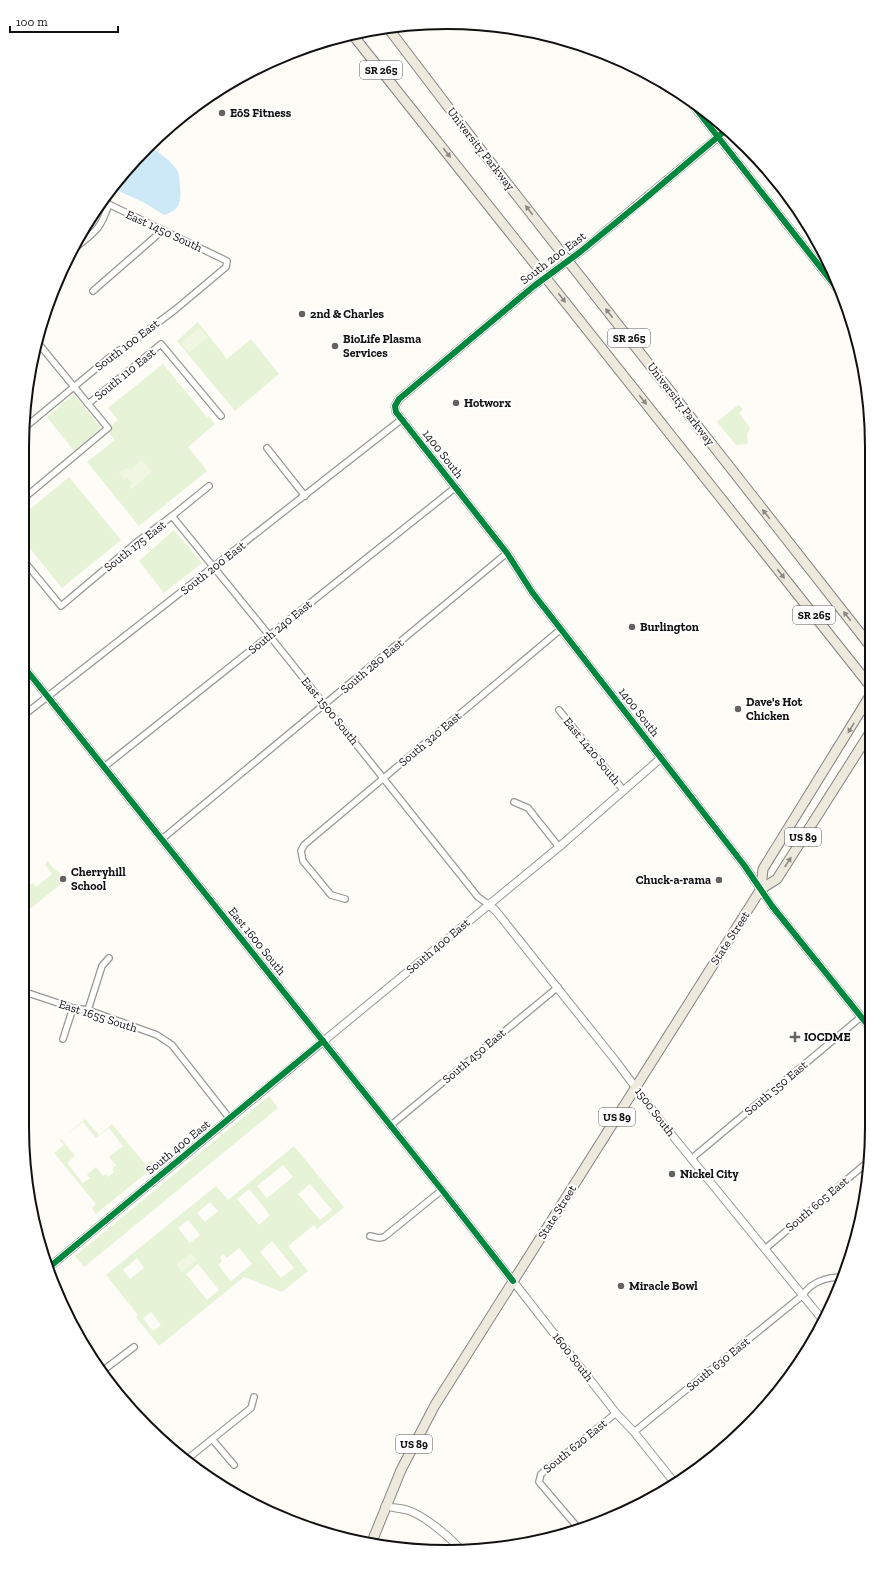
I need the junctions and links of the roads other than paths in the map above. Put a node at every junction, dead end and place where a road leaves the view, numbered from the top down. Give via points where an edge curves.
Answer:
1 (392, 33) edge
2 (356, 39) edge
3 (700, 115) edge
4 (723, 133) edge
5 (718, 137) junction
6 (108, 204) joint
7 (163, 230) junction
8 (83, 242) edge
9 (227, 260) joint
10 (568, 261) junction
11 (828, 275) edge
12 (546, 277) junction
13 (93, 291) dead end
14 (41, 347) edge
15 (73, 387) junction
16 (88, 404) junction
17 (395, 406) joint
18 (221, 416) dead end
19 (402, 420) junction
20 (30, 423) edge
21 (267, 448) dead end
22 (209, 486) dead end
23 (456, 487) junction
24 (29, 493) edge
25 (304, 496) junction
26 (172, 516) junction
27 (507, 553) junction
28 (29, 567) edge
29 (214, 568) junction
30 (561, 629) junction
31 (270, 635) junction
32 (865, 639) edge
33 (29, 673) edge
34 (865, 679) edge
35 (47, 696) junction
36 (865, 704) edge
37 (325, 705) junction
38 (559, 710) dead end
39 (29, 711) edge
40 (865, 740) edge
41 (661, 758) junction
42 (104, 768) junction
43 (384, 778) junction
44 (624, 792) junction
45 (514, 802) dead end
46 (162, 840) junction
47 (559, 846) junction
48 (760, 889) junction
49 (345, 899) dead end
50 (488, 904) junction
51 (109, 958) dead end
52 (558, 987) junction
53 (29, 993) edge
54 (73, 1008) junction
55 (88, 1010) junction
56 (861, 1017) junction
57 (865, 1022) edge
58 (63, 1039) dead end
59 (323, 1041) junction
60 (636, 1087) junction
61 (230, 1118) junction
62 (390, 1126) junction
63 (691, 1159) junction
64 (863, 1166) edge
65 (442, 1190) junction
66 (473, 1230) joint
67 (370, 1236) dead end
68 (765, 1249) junction
69 (52, 1265) edge
70 (837, 1277) edge
71 (513, 1281) junction
72 (802, 1295) junction
73 (820, 1316) edge
74 (134, 1347) dead end
75 (106, 1368) edge
76 (254, 1397) dead end
77 (616, 1413) junction
78 (634, 1432) junction
79 (212, 1439) junction
80 (190, 1457) edge
81 (234, 1465) dead end
82 (672, 1479) edge
83 (385, 1506) junction
84 (575, 1525) edge
85 (373, 1538) edge
86 (457, 1545) edge

10 -> 1 main road, University Parkway / SR 265
2 -> 12 main road, SR 265
3 - 5 street
4 - 5 street, South 200 East
5 - 10 street, South 200 East
5 - 11 street
6 - 7 street, East 1450 South
6 - 8 street via 96,232
7 - 9 street, East 1450 South
7 - 13 street
9 - 15 street, South 100 East via 226,267 202,288
10 - 12 street, South 200 East
32 -> 10 main road, University Parkway / SR 265
12 - 17 street, South 200 East via 399,399
12 -> 34 main road, SR 265
14 - 15 street
15 - 16 street
15 - 20 street, South 100 East
16 - 18 street, South 110 East via 162,344
16 - 24 street via 108,428
17 - 19 street, 1400 South
19 - 23 street, 1400 South
19 - 25 street, South 200 East
21 - 25 street
22 - 26 street, South 175 East
23 - 27 street, 1400 South
23 - 31 street, South 240 East
25 - 29 street, South 200 East
26 - 28 street, South 175 East via 61,606
26 - 29 street, East 1500 South
27 - 30 street, 1400 South via 532,592
27 - 37 street, South 280 East
29 - 31 street, East 1500 South
29 - 35 street, South 200 East
30 - 41 street, 1400 South
30 - 43 street, South 320 East
31 - 37 street, East 1500 South
31 - 42 street, South 240 East
33 - 35 street, East 1600 South
35 - 39 street, South 200 East
35 - 42 street, East 1600 South
36 -> 48 main road, State Street / US 89 via 763,869
37 - 43 street, East 1500 South
37 - 46 street, South 280 East
38 - 44 street, East 1420 South
48 -> 40 main road, State Street / US 89 via 776,879
41 - 44 street, South 400 East
41 - 48 street, 1400 South
42 - 46 street, East 1600 South
43 - 49 street, South 320 East via 301,850 303,861 331,895
43 - 50 street, East 1500 South via 478,897
44 - 47 street, South 400 East
45 - 47 street via 528,808
46 - 59 street, East 1600 South
47 - 50 street, South 400 East
48 - 56 street, 1400 South
48 - 60 main road, State Street / US 89
50 - 52 street, 1500 South
50 - 59 street, South 400 East
51 - 55 street via 102,966
52 - 60 street, 1500 South
52 - 62 street, South 450 East
53 - 54 street, East 1655 South
54 - 55 street, East 1655 South
54 - 58 street
55 - 61 street, East 1655 South via 157,1035 172,1045
56 - 57 street, 1400 South
56 - 63 street, South 550 East
59 - 61 street, South 400 East
59 - 62 street, East 1600 South
60 - 63 street, 1500 South
60 - 71 main road, State Street / US 89
61 - 69 street, South 400 East
62 - 65 street, East 1600 South
63 - 68 street, 1500 South
64 - 68 street, South 605 East
65 - 66 street, East 1600 South
65 - 67 street via 384,1237
66 - 71 street, 1600 South
68 - 72 street, 1500 South
70 - 72 street, South 630 East via 826,1278 807,1288
71 - 77 street, 1600 South
71 - 83 main road, State Street / US 89 via 433,1409
72 - 73 street, 1500 South
72 - 78 street, South 630 East
74 - 75 street
76 - 79 street via 251,1408
77 - 78 street, 1600 South
77 - 84 street, South 620 East via 541,1474 539,1482
78 - 82 street, 1600 South
79 - 80 street
79 - 81 street
83 - 85 main road, State Street / US 89
83 - 86 street via 408,1511 430,1522

